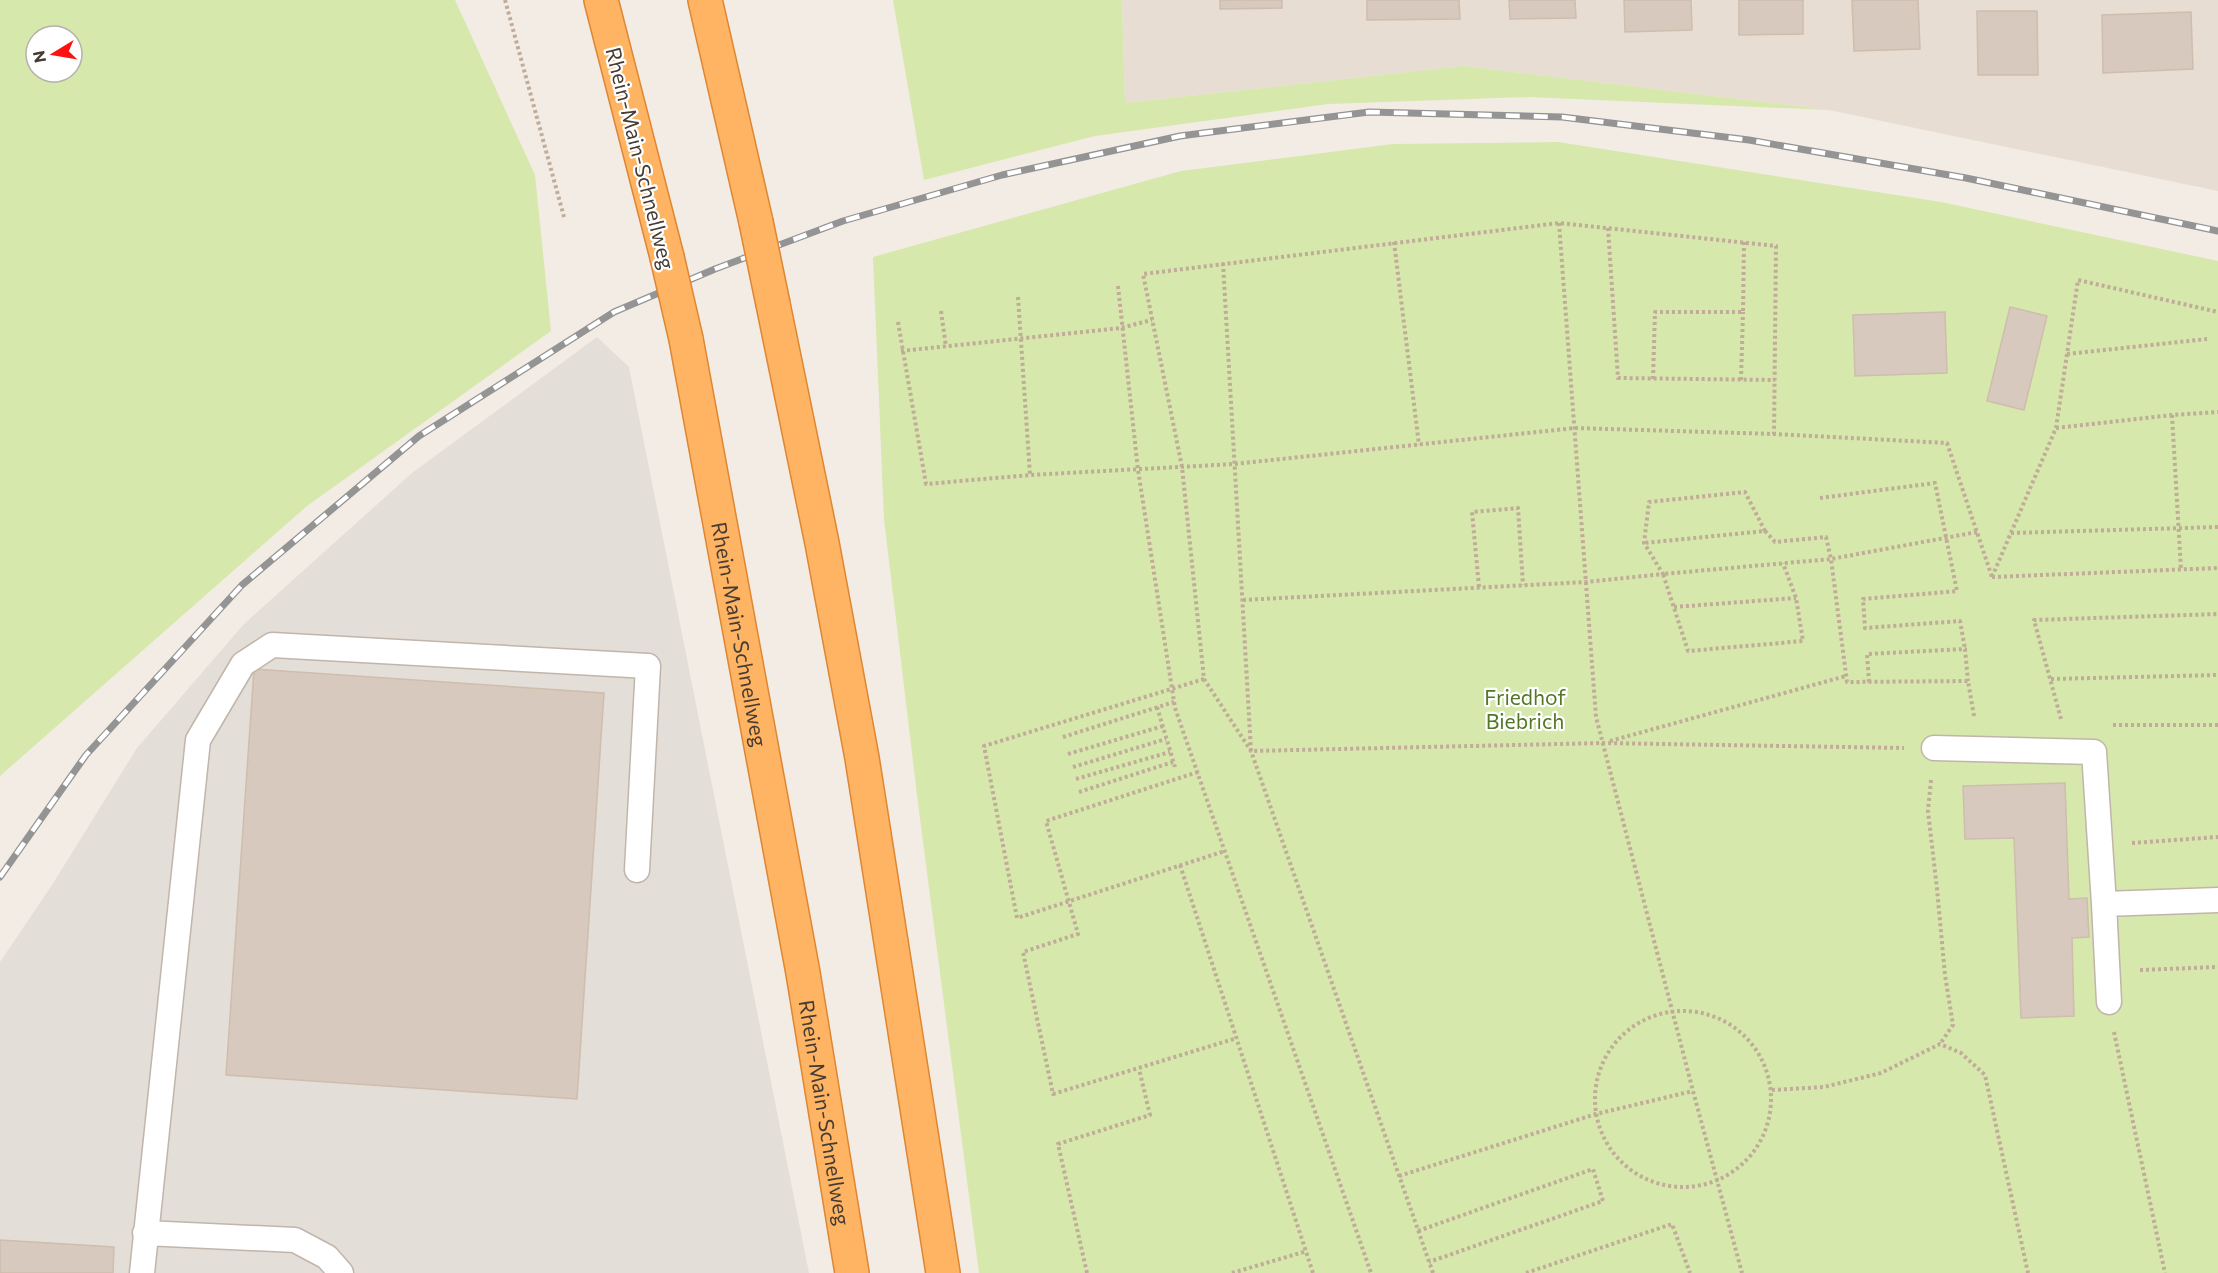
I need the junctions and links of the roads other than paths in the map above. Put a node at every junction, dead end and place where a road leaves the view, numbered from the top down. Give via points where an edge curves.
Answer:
1 (705, 0) edge
2 (603, 7) edge
3 (1934, 748) road end
4 (637, 870) dead end
5 (2218, 900) edge
6 (2104, 904) junction
7 (2109, 1002) road end
8 (145, 1233) junction
9 (142, 1273) edge
10 (341, 1273) edge
11 (852, 1273) edge
12 (943, 1273) edge

1 - 12 highway, bridge via 756,222 822,543 862,758
2 - 11 highway, Rhein-Main-Schnellweg, bridge via 686,339 804,973
3 - 6 lane via 2094,752
4 - 8 lane via 648,666 272,645 243,664 198,740
5 - 6 lane
6 - 7 lane
8 - 9 lane
8 - 10 lane via 295,1240 327,1257

